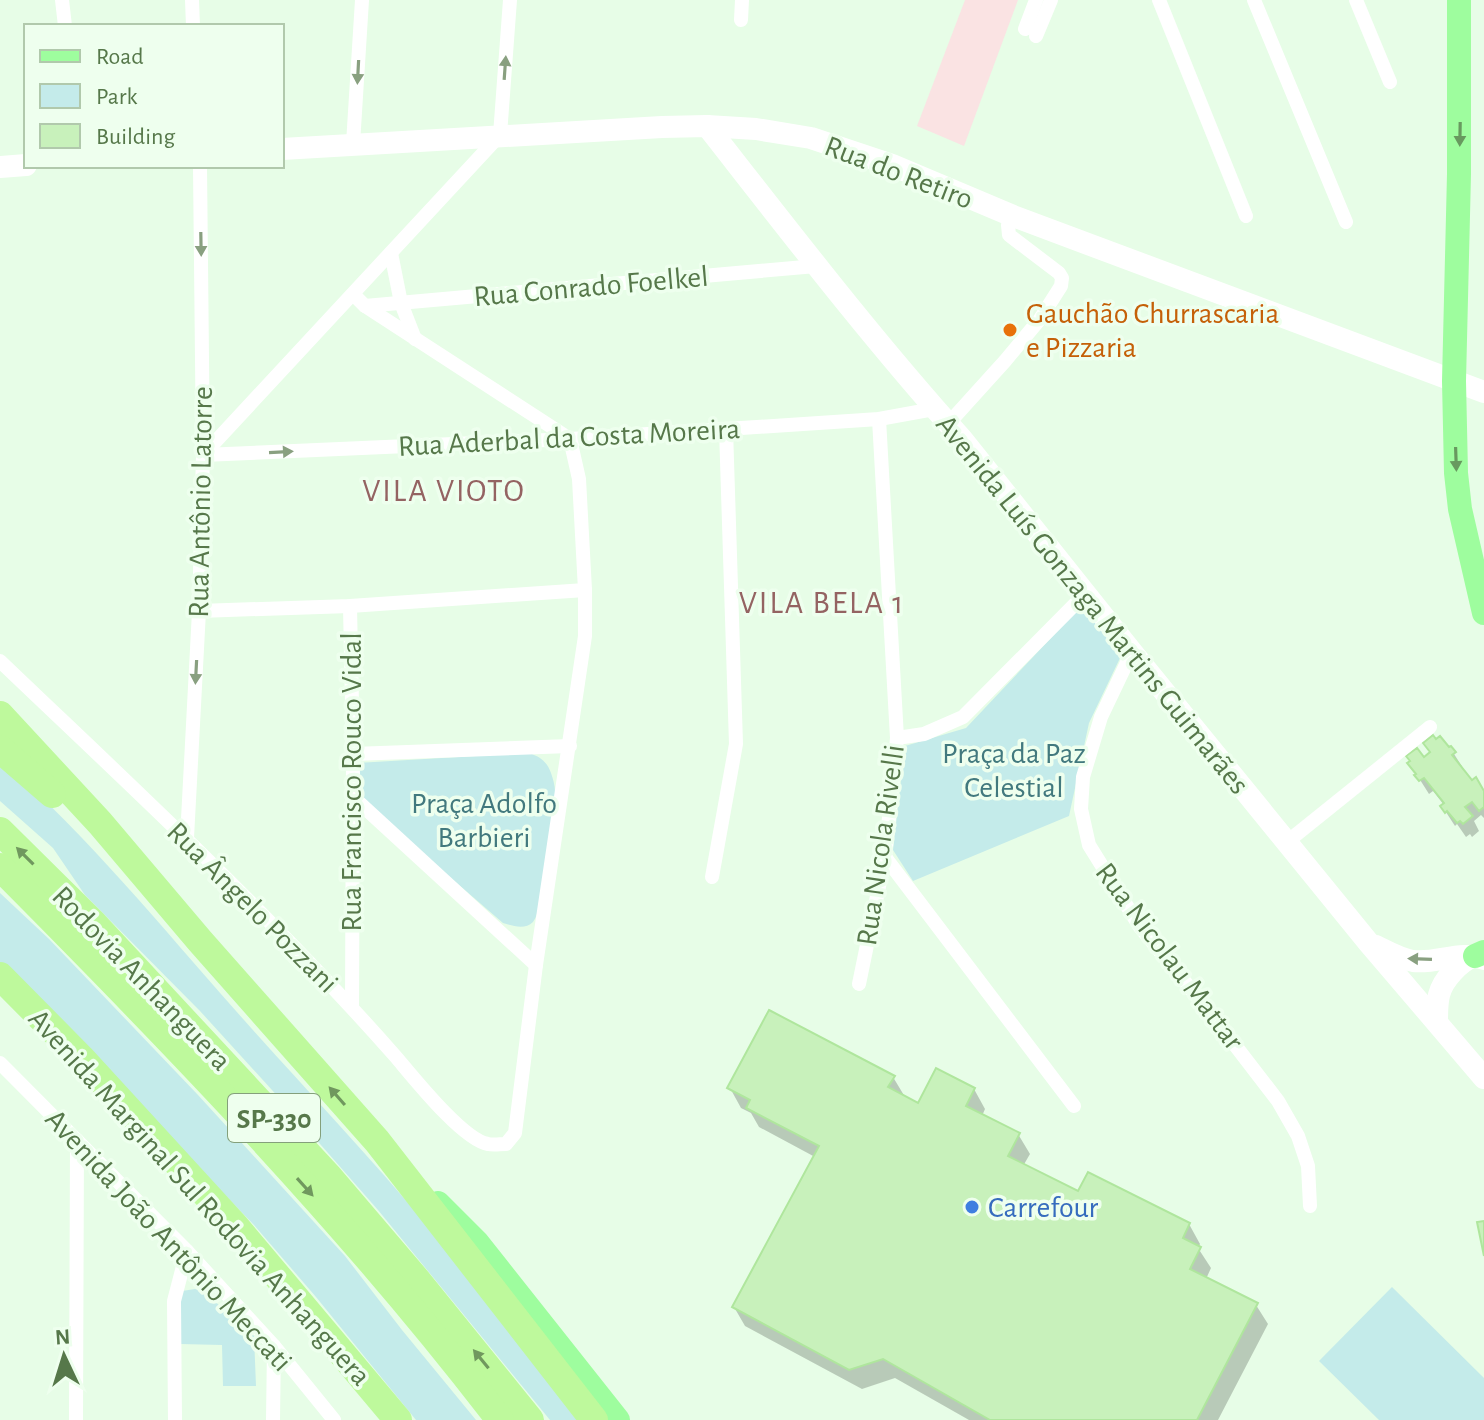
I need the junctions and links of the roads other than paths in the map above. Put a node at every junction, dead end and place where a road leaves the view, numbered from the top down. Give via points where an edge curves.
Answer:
1 (62, 0) edge
2 (192, 0) edge
3 (362, 0) edge
4 (510, 0) edge
5 (742, 0) edge
6 (1036, 0) edge
7 (1051, 0) edge
8 (1159, 0) edge
9 (1254, 0) edge
10 (1356, 0) edge
11 (1459, 0) edge
12 (741, 20) dead end
13 (65, 24) edge
14 (193, 24) edge
15 (1390, 82) dead end
16 (1472, 83) edge
17 (707, 126) junction
18 (500, 135) junction
19 (353, 144) junction
20 (284, 149) edge
21 (24, 165) edge
22 (0, 167) edge
23 (200, 168) edge
24 (1013, 216) junction
25 (1246, 216) dead end
26 (1346, 222) dead end
27 (391, 253) junction
28 (816, 266) junction
29 (353, 294) junction
30 (401, 303) junction
31 (365, 306) junction
32 (415, 339) junction
33 (1468, 386) edge
34 (941, 416) junction
35 (879, 419) junction
36 (726, 429) junction
37 (570, 439) junction
38 (203, 455) junction
39 (585, 590) junction
40 (1085, 594) junction
41 (350, 606) junction
42 (199, 611) junction
43 (1484, 613) edge
44 (1132, 652) junction
45 (0, 661) edge
46 (0, 715) edge
47 (1430, 727) dead end
48 (897, 738) junction
49 (570, 746) junction
50 (0, 749) edge
51 (353, 754) junction
52 (353, 797) junction
53 (0, 831) edge
54 (187, 838) junction
55 (1287, 842) junction
56 (885, 857) junction
57 (0, 867) edge
58 (712, 877) dead end
59 (200, 941) junction
60 (1368, 942) junction
61 (1481, 955) edge
62 (536, 965) junction
63 (1, 978) edge
64 (859, 984) dead end
65 (352, 1007) junction
66 (1437, 1021) junction
67 (0, 1063) edge
68 (1484, 1078) edge
69 (1074, 1106) dead end
70 (77, 1140) junction
71 (377, 1141) junction
72 (1310, 1206) dead end
73 (187, 1251) junction
74 (274, 1346) junction
75 (76, 1420) edge
76 (175, 1420) edge
77 (273, 1420) edge
78 (334, 1420) edge
79 (398, 1420) edge
80 (500, 1420) edge
81 (530, 1420) edge
82 (594, 1420) edge
83 (618, 1420) edge

1 - 13 street
2 - 14 street
3 -> 19 street
18 -> 4 street
5 - 12 street
6 - 7 street via 1031,33
8 - 25 street
9 - 26 street
10 - 15 street
11 - 16 main road
16 -> 33 main road
17 - 18 main road, Rua do Retiro
17 - 24 main road, Rua do Retiro via 811,138
17 - 28 main road, Avenida Luís Gonzaga Martins Guimarães
18 - 19 main road, Rua do Retiro
18 - 27 street
19 - 20 main road, Rua do Retiro
21 - 22 main road
23 -> 38 street, Rua Antônio Latorre
24 - 33 main road, Rua do Retiro
24 - 34 street via 1009,235 1059,273 1061,286 1005,361
27 - 29 street
27 - 30 street
28 - 30 street, Rua Conrado Foelkel
28 - 34 main road, Avenida Luís Gonzaga Martins Guimarães
29 - 31 street
29 - 38 street
30 - 31 street, Rua Conrado Foelkel
30 - 32 street
31 - 32 street
32 - 37 street
33 -> 43 main road via 1456,473
34 - 35 street, Rua Aderbal da Costa Moreira
34 - 40 main road, Avenida Luís Gonzaga Martins Guimarães
35 - 36 street, Rua Aderbal da Costa Moreira
35 - 48 street, Rua Nicola Rivelli
36 - 37 street, Rua Aderbal da Costa Moreira
36 - 58 street via 736,744
38 -> 37 street, Rua Aderbal da Costa Moreira
37 - 39 street via 579,479
38 - 42 street, Rua Antônio Latorre
39 - 41 street
39 - 49 street via 585,636
40 - 44 main road, Avenida Luís Gonzaga Martins Guimarães
40 - 48 street via 963,717 924,734
41 - 42 street
41 - 51 street, Rua Francisco Rouco Vidal
42 -> 54 street, Rua Antônio Latorre
44 - 55 main road, Avenida Luís Gonzaga Martins Guimarães
44 - 72 street, Rua Nicolau Mattar via 1101,717 1083,777 1081,809 1089,845 1140,927 1278,1101 1308,1166
45 - 54 street, Rua Ângelo Pozzani
46 - 59 highway
47 - 55 street
48 - 56 street, Rua Nicola Rivelli
49 - 51 street
49 - 62 street
50 - 59 highway via 67,807
51 - 52 street, Rua Francisco Rouco Vidal
52 - 62 street
52 - 65 street, Rua Francisco Rouco Vidal
81 -> 53 highway, Rodovia Anhanguera / SP-330 via 329,1177 94,924
54 - 65 street, Rua Ângelo Pozzani
55 - 60 main road, Avenida Luís Gonzaga Martins Guimarães
56 - 64 street, Rua Nicola Rivelli
56 - 69 street
57 -> 80 highway, Rodovia Anhanguera / SP-330 via 284,1163
71 -> 59 highway
61 -> 60 main road via 1414,961
60 - 66 main road, Avenida Luís Gonzaga Martins Guimarães
61 - 66 main road via 1466,959 1440,991
62 - 65 street, Rua Ângelo Pozzani via 515,1133 506,1144 472,1137 437,1105
63 - 79 highway, Avenida Marginal Sul Rodovia Anhanguera via 236,1227
66 - 68 main road, Avenida Luís Gonzaga Martins Guimarães
67 - 70 street, Avenida João Antônio Meccati
70 - 73 street, Avenida João Antônio Meccati
70 - 75 street
71 - 82 highway
71 - 83 main road via 477,1242
73 - 74 street, Avenida João Antônio Meccati
73 - 76 street via 174,1301
74 - 77 street
74 - 78 street, Avenida João Antônio Meccati

